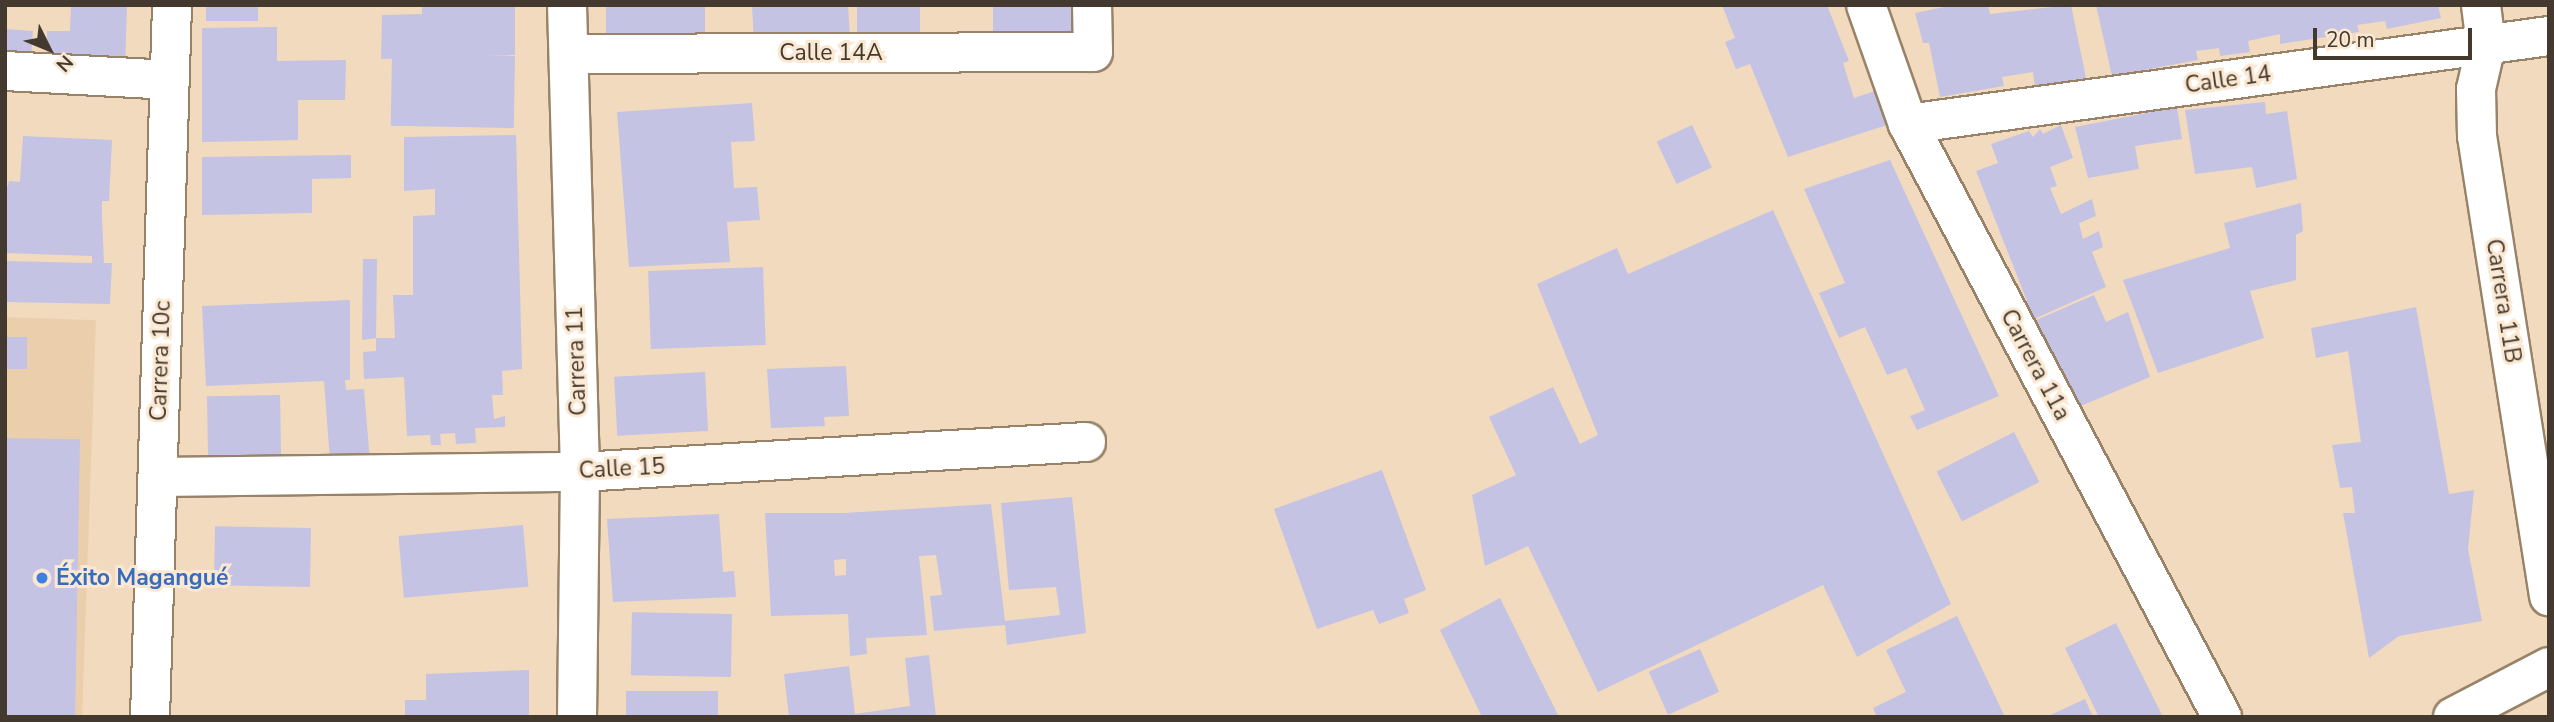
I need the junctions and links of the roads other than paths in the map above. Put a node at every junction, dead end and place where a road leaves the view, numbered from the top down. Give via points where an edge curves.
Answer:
1 (172, 5) edge
2 (567, 5) edge
3 (1093, 5) edge
4 (1866, 5) edge
5 (2481, 5) edge
6 (2549, 36) edge
7 (2486, 45) junction
8 (569, 54) junction
9 (5, 71) edge
10 (170, 80) junction
11 (1908, 124) junction
12 (1086, 442) dead end
13 (580, 472) junction
14 (158, 477) junction
15 (2549, 596) edge
16 (2549, 667) edge
17 (150, 717) edge
18 (577, 717) edge
19 (2222, 717) edge
20 (2453, 717) edge

1 - 10 street, Carrera 10c
2 - 8 street, Carrera 11
3 - 8 street, Calle 14A via 1093,52
4 - 11 street, Carrera 11a
5 - 7 street, Carrera 11B
6 - 7 street, Calle 14
7 - 11 street, Calle 14
7 - 15 street, Carrera 11B via 2476,89 2477,136
8 - 13 street, Carrera 11
9 - 10 street
10 - 14 street, Carrera 10c
11 - 19 street, Carrera 11a
12 - 13 street, Calle 15
13 - 14 street, Calle 15
13 - 18 street, Carrera 11
14 - 17 street, Carrera 10c
16 - 20 street

